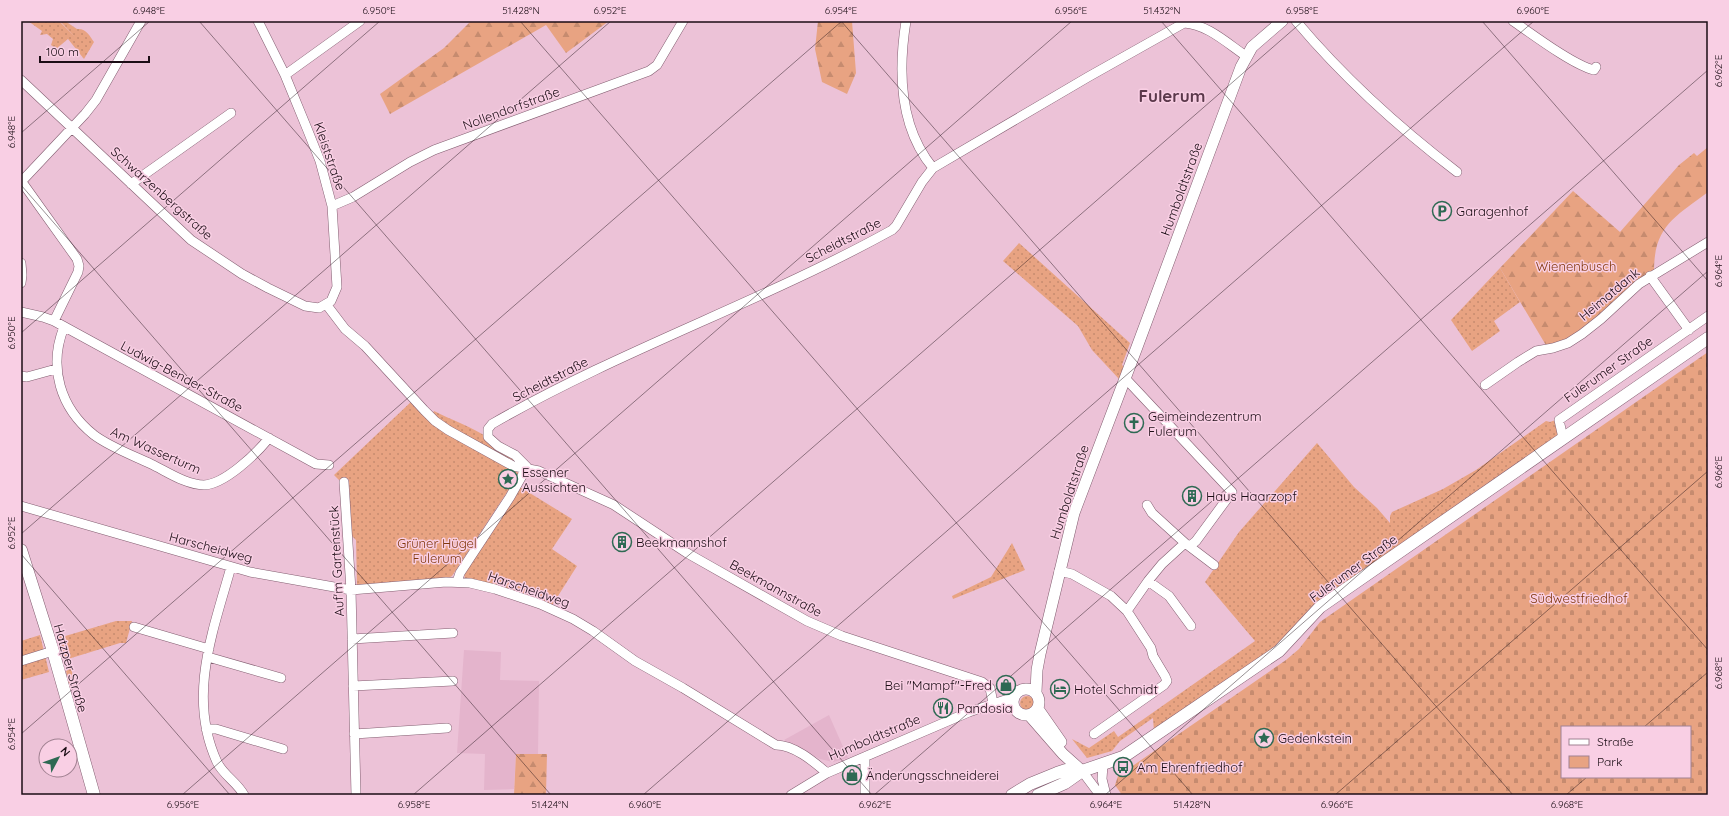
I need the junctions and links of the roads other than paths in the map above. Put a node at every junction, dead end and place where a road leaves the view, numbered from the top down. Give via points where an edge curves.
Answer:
1 (141, 21) edge
2 (258, 21) edge
3 (360, 21) edge
4 (683, 21) edge
5 (906, 21) edge
6 (1282, 21) edge
7 (1296, 21) edge
8 (1513, 21) edge
9 (1246, 56) junction
10 (1596, 67) dead end
11 (285, 75) junction
12 (21, 80) edge
13 (231, 113) dead end
14 (72, 128) junction
15 (933, 168) junction
16 (1457, 172) dead end
17 (21, 182) edge
18 (131, 184) junction
19 (332, 206) junction
20 (1708, 242) edge
21 (21, 264) edge
22 (1650, 276) junction
23 (21, 283) edge
24 (326, 304) junction
25 (21, 312) edge
26 (1708, 316) edge
27 (54, 321) junction
28 (64, 327) junction
29 (1689, 330) junction
30 (1708, 338) edge
31 (56, 369) junction
32 (21, 376) edge
33 (1125, 378) junction
34 (1485, 385) dead end
35 (269, 438) junction
36 (1563, 438) junction
37 (329, 465) dead end
38 (527, 467) junction
39 (344, 482) dead end
40 (1147, 505) dead end
41 (21, 506) edge
42 (1188, 544) junction
43 (21, 550) edge
44 (1214, 565) dead end
45 (231, 567) junction
46 (1060, 570) junction
47 (1148, 581) junction
48 (457, 582) junction
49 (351, 590) junction
50 (1127, 611) junction
51 (1191, 626) dead end
52 (134, 627) dead end
53 (453, 634) dead end
54 (352, 639) junction
55 (53, 651) junction
56 (208, 653) junction
57 (21, 661) edge
58 (281, 678) dead end
59 (454, 681) dead end
60 (353, 686) junction
61 (1031, 690) junction
62 (1014, 701) junction
63 (993, 704) junction
64 (1038, 709) junction
65 (1029, 716) junction
66 (447, 728) dead end
67 (206, 729) junction
68 (354, 734) junction
69 (1094, 734) dead end
70 (1055, 745) junction
71 (283, 750) dead end
72 (865, 757) junction
73 (1103, 765) junction
74 (1082, 772) junction
75 (827, 773) junction
76 (1057, 773) junction
77 (94, 795) edge
78 (244, 795) edge
79 (356, 795) edge
80 (792, 795) edge
81 (865, 795) edge
82 (1012, 795) edge
83 (1038, 795) edge
84 (1100, 795) edge
85 (1106, 795) edge

1 - 14 street via 96,100
2 - 11 street, Kleiststraße
3 - 11 street
4 - 19 street, Nollendorfstraße via 657,65 649,71 434,150 353,198
5 - 15 street via 902,51 902,92 914,138
6 - 9 street, Humboldtstraße via 1257,42
7 - 16 street via 1373,103
8 - 10 street via 1576,62 1594,70
9 - 15 street, Scheidtstraße via 1204,29 1193,24 1184,24
9 - 33 street, Humboldtstraße
11 - 19 street, Kleiststraße via 320,161
12 - 14 street, Schwarzenbergstraße
13 - 18 street
14 - 17 street
14 - 18 street, Schwarzenbergstraße
15 - 38 street, Scheidtstraße via 892,230 822,266 530,402 492,424 488,429 488,437 515,455
17 - 27 street via 77,259 79,266
18 - 24 street, Schwarzenbergstraße via 191,240 242,274 312,308
19 - 24 street, Kleiststraße via 337,287 331,301
20 - 22 street, Heimatdank
21 - 23 street
22 - 29 street
22 - 34 street, Heimatdank via 1582,334 1568,343 1536,351
24 - 38 street, Beekmannstraße via 345,329 365,346 435,422 513,466
25 - 27 street, Ludwig-Bender-Straße
26 - 29 street, Fulerumer Straße
27 - 28 street, Ludwig-Bender-Straße
28 - 31 street, Am Wasserturm via 58,341
28 - 35 street, Ludwig-Bender-Straße
29 - 36 street, Fulerumer Straße via 1559,420
30 - 36 main road, Fulerumer Straße
31 - 32 street via 27,377
31 - 35 street, Am Wasserturm via 62,394 69,407 95,435 195,484 204,485 223,479 261,449
33 - 42 street via 1232,492 1196,541
33 - 46 street, Humboldtstraße via 1074,513
35 - 37 street, Ludwig-Bender-Straße via 316,464
36 - 73 main road, Fulerumer Straße via 1320,607 1279,651 1149,741 1123,757
38 - 48 street via 460,572
38 - 63 street, Beekmannstraße via 614,506 687,553 807,621 842,636 982,682 990,688
39 - 49 street, Auf'm Gartenstück
40 - 42 street
41 - 45 street, Harscheidweg
42 - 44 street
42 - 47 street via 1162,564
43 - 55 main road, Hatzper Straße
45 - 49 street, Harscheidweg
45 - 56 street
46 - 50 street via 1111,596
46 - 61 street, Humboldtstraße
47 - 50 street
47 - 51 street via 1169,596
48 - 49 street, Harscheidweg
48 - 75 street, Harscheidweg via 495,589 565,615 593,631 635,661 776,744 784,745 814,762
49 - 54 street, Auf'm Gartenstück
50 - 69 street via 1151,648 1167,681
52 - 56 street
53 - 54 street
54 - 60 street, Auf'm Gartenstück
55 - 57 street
55 - 77 main road, Hatzper Straße
56 - 58 street
56 - 67 street via 202,699
59 - 60 street
60 - 68 street, Auf'm Gartenstück
61 - 62 street, Humboldtstraße via 1020,690
61 - 64 street via 1039,697
62 - 63 street, Humboldtstraße
62 - 65 street via 1017,711
63 - 72 street, Humboldtstraße via 962,714
64 - 65 street
64 - 74 street
65 - 70 street
66 - 68 street
67 - 71 street via 216,729
67 - 78 street via 218,764
68 - 79 street, Auf'm Gartenstück
70 - 74 street
70 - 76 street via 1059,762
72 - 75 street, Humboldtstraße
72 - 81 street
73 - 74 main road, Fulerumer Straße
73 - 85 street via 1102,779
74 - 76 main road, Fulerumer Straße via 1066,770
74 - 83 main road, Fulerumer Straße
74 - 84 street
75 - 80 street, Humboldtstraße
76 - 82 main road, Fulerumer Straße

